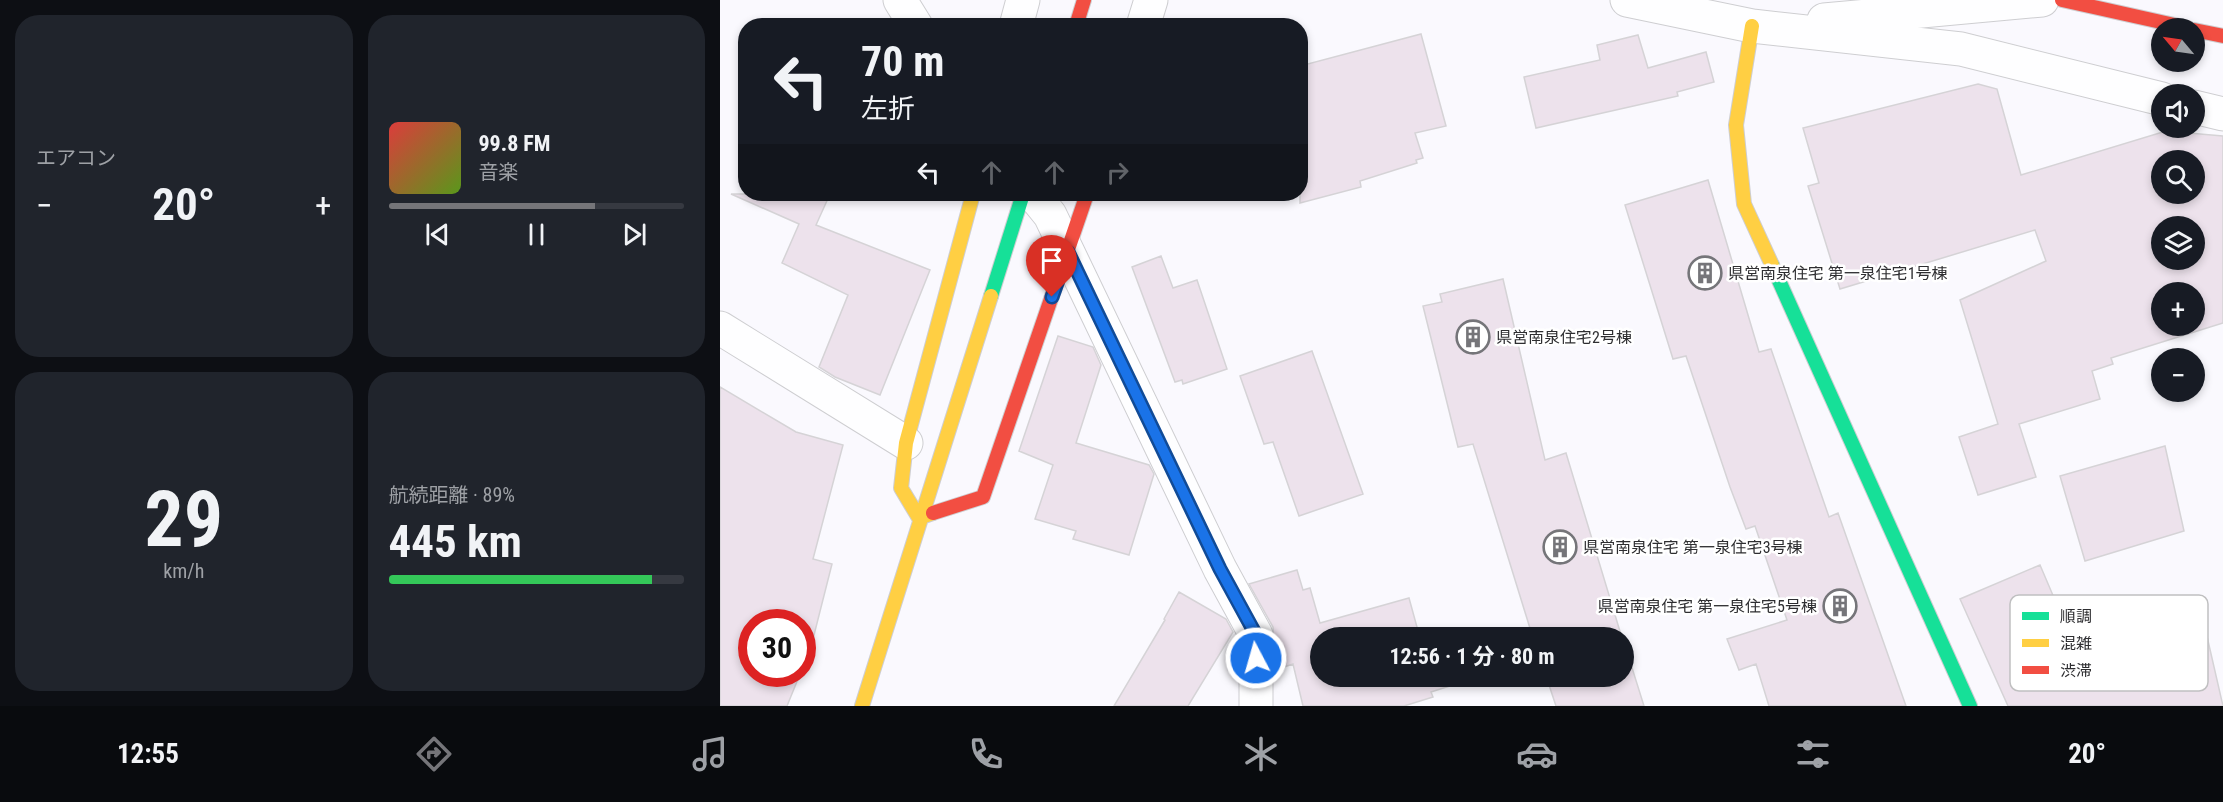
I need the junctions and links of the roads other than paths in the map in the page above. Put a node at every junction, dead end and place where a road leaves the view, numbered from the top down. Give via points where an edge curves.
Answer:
1 (900, 0) edge
2 (1023, 0) edge
3 (1084, 0) edge
4 (1151, 0) edge
5 (1627, 0) edge
6 (1703, 0) edge
7 (2042, 0) edge
8 (2062, 0) edge
9 (911, 18) edge
10 (1018, 18) edge
11 (1078, 18) edge
12 (1145, 18) edge
13 (2151, 20) edge
14 (1752, 26) junction
15 (2205, 32) edge
16 (2223, 36) edge
17 (2151, 96) edge
18 (2205, 110) edge
19 (2223, 114) edge
20 (971, 201) edge
21 (1021, 201) edge
22 (1039, 201) edge
23 (1085, 201) edge
24 (1068, 252) junction
25 (720, 328) edge
26 (906, 443) junction
27 (919, 518) junction
28 (862, 706) edge
29 (1256, 706) edge
30 (1970, 706) edge

1 - 9 street
2 - 10 street
3 - 11 street
4 - 12 street
5 - 14 street
6 - 14 street
7 - 14 street
8 - 13 street
14 - 17 street via 1961,49
14 - 30 street via 1736,125 1744,204
15 - 16 street
18 - 19 street
20 - 26 street
21 - 27 street
22 - 24 street
23 - 24 street
24 - 27 street via 983,497
24 - 29 street via 1220,569 1256,635
25 - 26 street
26 - 27 street via 901,488
27 - 28 street

